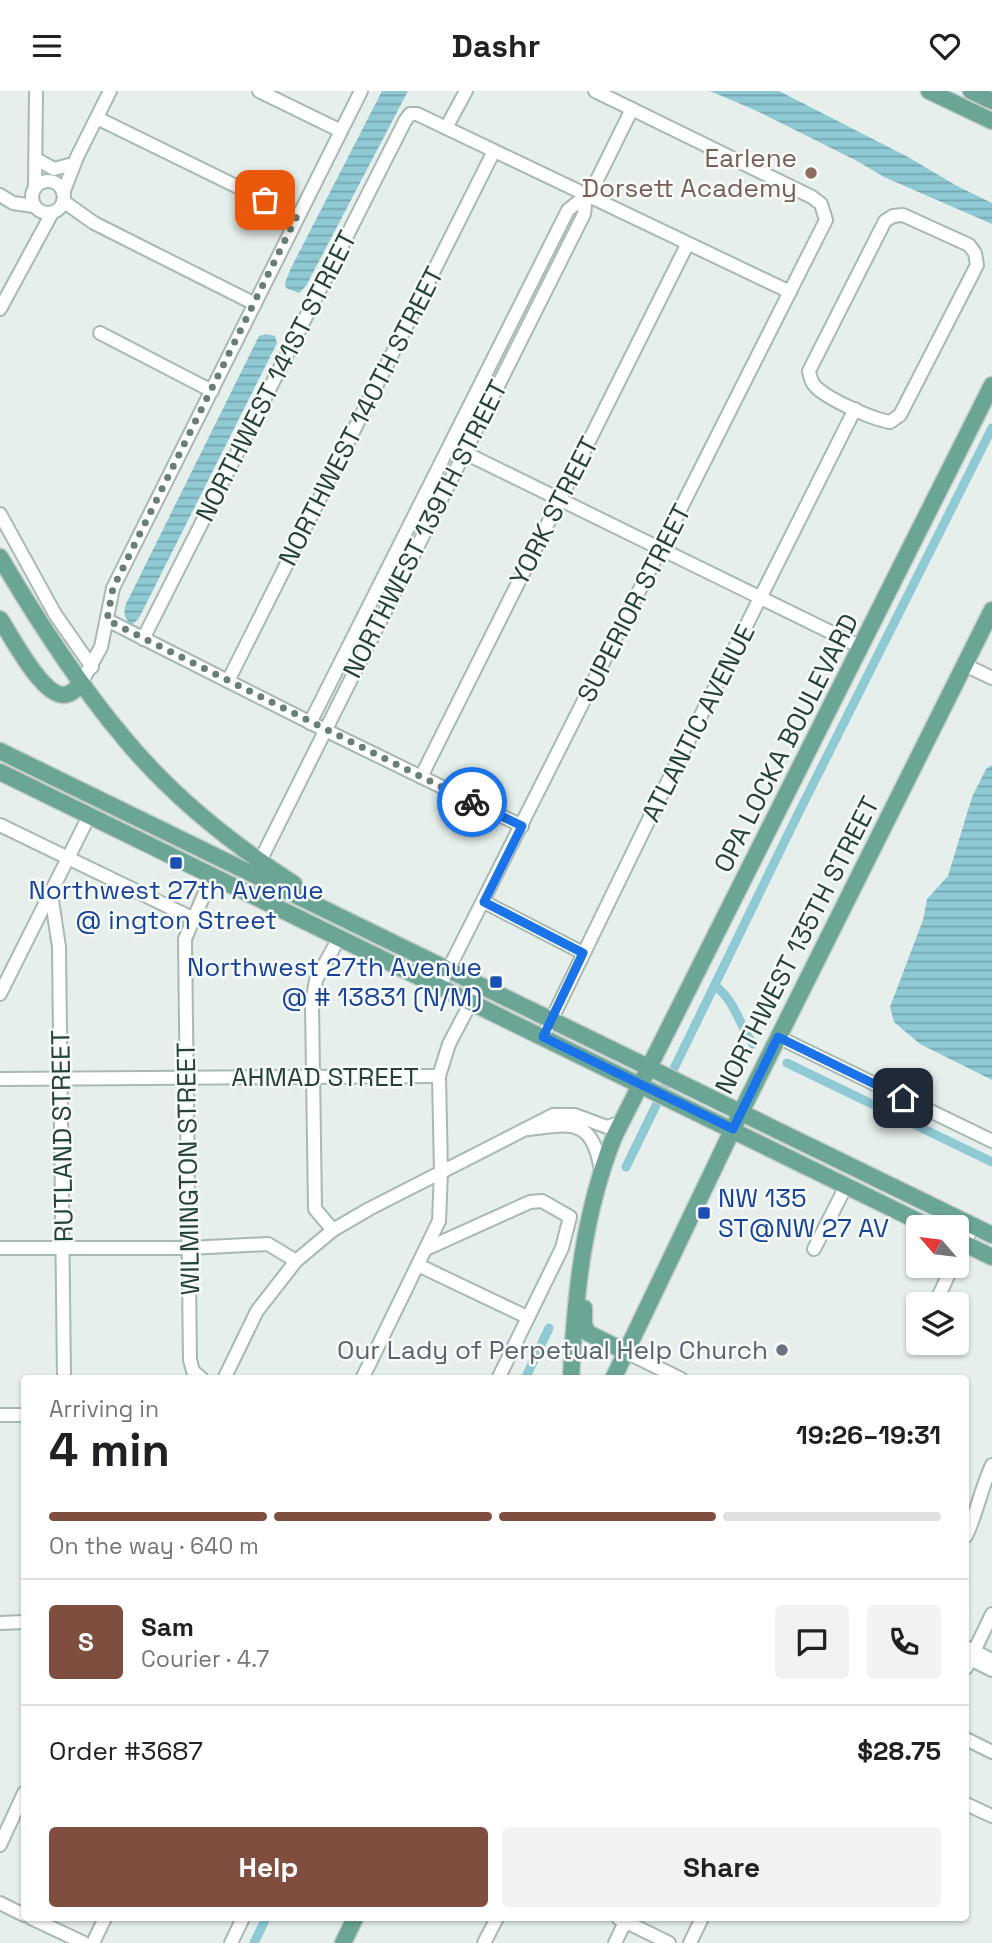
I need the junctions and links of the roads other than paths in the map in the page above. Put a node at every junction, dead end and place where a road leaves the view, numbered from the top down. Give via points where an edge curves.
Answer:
1 (36, 91) edge
2 (110, 91) edge
3 (259, 91) edge
4 (361, 91) edge
5 (466, 91) edge
6 (595, 91) edge
7 (929, 91) edge
8 (971, 91) edge
9 (992, 101) edge
10 (632, 109) junction
11 (97, 118) junction
12 (992, 121) edge
13 (446, 128) junction
14 (341, 131) junction
15 (494, 151) junction
16 (36, 159) junction
17 (73, 161) junction
18 (51, 181) junction
19 (34, 189) junction
20 (0, 195) edge
21 (586, 197) junction
22 (58, 204) junction
23 (35, 208) junction
24 (297, 216) junction
25 (38, 236) junction
26 (687, 245) junction
27 (790, 292) junction
28 (255, 305) junction
29 (0, 310) edge
30 (100, 333) dead end
31 (992, 385) edge
32 (212, 391) junction
33 (855, 409) junction
34 (450, 445) junction
35 (464, 452) junction
36 (559, 499) junction
37 (0, 514) edge
38 (662, 548) junction
39 (0, 557) edge
40 (384, 575) junction
41 (399, 583) junction
42 (761, 598) junction
43 (992, 610) edge
44 (0, 619) edge
45 (107, 620) junction
46 (143, 639) junction
47 (861, 647) junction
48 (965, 664) junction
49 (92, 667) junction
50 (992, 678) edge
51 (228, 681) junction
52 (81, 684) junction
53 (310, 723) junction
54 (325, 730) junction
55 (0, 751) edge
56 (0, 772) edge
57 (421, 777) junction
58 (89, 816) junction
59 (0, 825) edge
60 (155, 826) junction
61 (522, 826) junction
62 (121, 831) junction
63 (183, 840) junction
64 (153, 847) junction
65 (68, 859) junction
66 (260, 861) junction
67 (212, 876) junction
68 (51, 894) junction
69 (484, 902) junction
70 (320, 906) junction
71 (192, 918) junction
72 (339, 938) junction
73 (583, 953) junction
74 (448, 969) junction
75 (480, 985) junction
76 (440, 986) junction
77 (0, 994) edge
78 (471, 1002) junction
79 (551, 1019) junction
80 (543, 1037) junction
81 (778, 1037) junction
82 (655, 1070) junction
83 (312, 1076) junction
84 (439, 1076) junction
85 (0, 1079) edge
86 (62, 1079) junction
87 (186, 1079) junction
88 (644, 1087) junction
89 (741, 1112) junction
90 (622, 1122) junction
91 (733, 1129) junction
92 (525, 1130) junction
93 (992, 1141) edge
94 (441, 1171) junction
95 (601, 1177) junction
96 (846, 1186) junction
97 (592, 1209) junction
98 (906, 1215) edge
99 (973, 1226) junction
100 (333, 1230) junction
101 (970, 1231) edge
102 (992, 1235) edge
103 (64, 1247) junction
104 (0, 1248) edge
105 (189, 1248) junction
106 (426, 1249) junction
107 (814, 1249) dead end
108 (970, 1250) edge
109 (992, 1257) edge
110 (296, 1261) junction
111 (418, 1265) junction
112 (527, 1317) junction
113 (626, 1352) junction
114 (64, 1375) edge
115 (198, 1375) edge
116 (226, 1375) edge
117 (364, 1375) edge
118 (500, 1375) edge
119 (572, 1375) edge
120 (615, 1375) edge
121 (673, 1375) edge
122 (0, 1415) edge
123 (21, 1415) edge
124 (992, 1465) edge
125 (969, 1520) edge
126 (992, 1614) edge
127 (21, 1622) edge
128 (0, 1623) edge
129 (969, 1657) edge
130 (992, 1660) edge
131 (992, 1670) edge
132 (969, 1740) edge
133 (992, 1752) edge
134 (21, 1800) edge
135 (969, 1805) edge
136 (992, 1816) edge
137 (0, 1845) edge
138 (0, 1903) edge
139 (21, 1914) edge
140 (37, 1921) edge
141 (104, 1921) edge
142 (242, 1921) edge
143 (354, 1921) edge
144 (495, 1921) edge
145 (622, 1921) edge
146 (627, 1921) edge
147 (701, 1921) edge
148 (84, 1943) edge
149 (93, 1943) edge
150 (231, 1943) edge
151 (343, 1943) edge
152 (484, 1943) edge
153 (615, 1943) edge
154 (668, 1943) edge
155 (690, 1943) edge

1 - 16 street
2 - 11 street
3 - 14 street
4 - 14 street, NORTHWEST 141ST STREET
5 - 13 street
6 - 10 street
7 - 12 main road
8 - 9 main road
10 - 21 street, NORTHWEST 139TH STREET
10 - 27 street, SUPERIOR STREET via 821,204 826,219
11 - 17 street
11 - 24 street
13 - 15 street
13 - 46 street, NORTHWEST 141ST STREET via 410,114 398,133
14 - 24 street, NORTHWEST 141ST STREET
15 - 21 street
15 - 51 street, NORTHWEST 140TH STREET
16 - 17 street via 54,169
16 - 18 street
16 - 19 street
17 - 18 street
17 - 22 street
18 - 19 street
18 - 22 street
19 - 20 street via 20,197
19 - 23 street
20 - 23 street
21 - 26 street
21 - 34 street, NORTHWEST 139TH STREET via 568,210
21 - 35 street, NORTHWEST 139TH STREET via 584,214
22 - 23 street
22 - 25 street
22 - 28 street
23 - 25 street
24 - 28 street, NORTHWEST 141ST STREET
25 - 29 street
26 - 27 street
26 - 36 street, YORK STREET
27 - 38 street, SUPERIOR STREET
28 - 32 street, NORTHWEST 141ST STREET
30 - 32 street
31 - 47 main road, OPA LOCKA BOULEVARD
32 - 45 street, NORTHWEST 141ST STREET via 113,588
33 - 33 street via 890,422 900,415 977,265 969,245 903,215 885,221 809,372 812,384 821,392
33 - 42 street, ATLANTIC AVENUE
34 - 35 street
34 - 40 street, NORTHWEST 139TH STREET
35 - 36 street
35 - 41 street, NORTHWEST 139TH STREET
36 - 38 street
36 - 57 street, YORK STREET
37 - 49 street via 55,614
38 - 42 street
38 - 61 street, SUPERIOR STREET
39 - 52 main road
40 - 41 street
40 - 53 street, NORTHWEST 139TH STREET
41 - 54 street, NORTHWEST 139TH STREET
42 - 47 street
42 - 73 street, ATLANTIC AVENUE
43 - 48 main road, NORTHWEST 135TH STREET
44 - 52 main road via 41,681 54,692 71,693
45 - 46 street
45 - 49 street, NORTHWEST 141ST STREET
46 - 51 street
47 - 82 main road, OPA LOCKA BOULEVARD
48 - 50 street
48 - 81 main road, NORTHWEST 135TH STREET
49 - 52 street, NORTHWEST 141ST STREET
51 - 53 street
52 - 66 main road via 125,740 183,800
53 - 54 street
54 - 57 street
54 - 66 street, NORTHWEST 139TH STREET
55 - 60 main road
56 - 58 main road
57 - 61 street
58 - 62 main road
58 - 65 street
59 - 65 street
60 - 62 main road via 148,832
60 - 63 main road
61 - 69 street, SUPERIOR STREET
62 - 64 main road
63 - 64 main road
63 - 70 main road
64 - 67 main road
65 - 68 street
65 - 71 street
66 - 70 main road
67 - 71 street, WILMINGTON STREET
67 - 72 main road
68 - 77 street
68 - 86 street, RUTLAND STREET via 59,947
69 - 73 street
69 - 74 street, SUPERIOR STREET
70 - 74 main road
71 - 87 street, WILMINGTON STREET via 185,939
72 - 76 main road
72 - 83 street via 312,994
73 - 79 street, ATLANTIC AVENUE
74 - 75 main road
74 - 76 street, SUPERIOR STREET
75 - 78 street
75 - 79 main road
76 - 78 main road
78 - 80 main road
78 - 84 street via 449,1044
79 - 80 street, ATLANTIC AVENUE
79 - 82 main road
80 - 88 main road
81 - 89 main road, NORTHWEST 135TH STREET
81 - 93 street
82 - 88 main road, OPA LOCKA BOULEVARD
82 - 89 main road
83 - 84 street, AHMAD STREET
83 - 87 street, AHMAD STREET
83 - 100 street via 315,1209
84 - 94 street
85 - 86 street, AHMAD STREET
86 - 87 street, AHMAD STREET
86 - 103 street, RUTLAND STREET
87 - 105 street, WILMINGTON STREET
88 - 90 main road, OPA LOCKA BOULEVARD
88 - 91 main road
89 - 91 main road, NORTHWEST 135TH STREET
89 - 99 main road
90 - 92 street via 607,1127 564,1114 542,1119
90 - 95 main road, OPA LOCKA BOULEVARD
91 - 96 main road
91 - 113 main road, NORTHWEST 135TH STREET
92 - 94 street
92 - 95 street via 568,1125 583,1131 596,1145
94 - 100 street
94 - 106 street via 439,1221
95 - 97 main road, OPA LOCKA BOULEVARD
96 - 98 main road
96 - 107 street
97 - 113 main road via 595,1219 584,1325 594,1338
97 - 119 main road, OPA LOCKA BOULEVARD via 575,1302
99 - 101 street
99 - 102 main road
100 - 110 street
103 - 104 street
103 - 105 street
103 - 114 street, RUTLAND STREET
105 - 110 street via 268,1244
105 - 115 street, WILMINGTON STREET via 190,1360
106 - 111 street
106 - 112 street via 530,1202 542,1201 570,1217 562,1248
108 - 109 main road
110 - 116 street via 257,1311
111 - 112 street
111 - 117 street
112 - 118 street
113 - 120 main road, NORTHWEST 135TH STREET
113 - 121 street
122 - 123 street
124 - 125 street
126 - 129 street
127 - 128 street
129 - 130 street
129 - 131 street
132 - 133 street
134 - 137 street
135 - 136 street
138 - 139 street
140 - 148 street
141 - 149 street
142 - 150 street
143 - 151 main road
144 - 152 street
145 - 153 street
146 - 154 street
147 - 155 street

